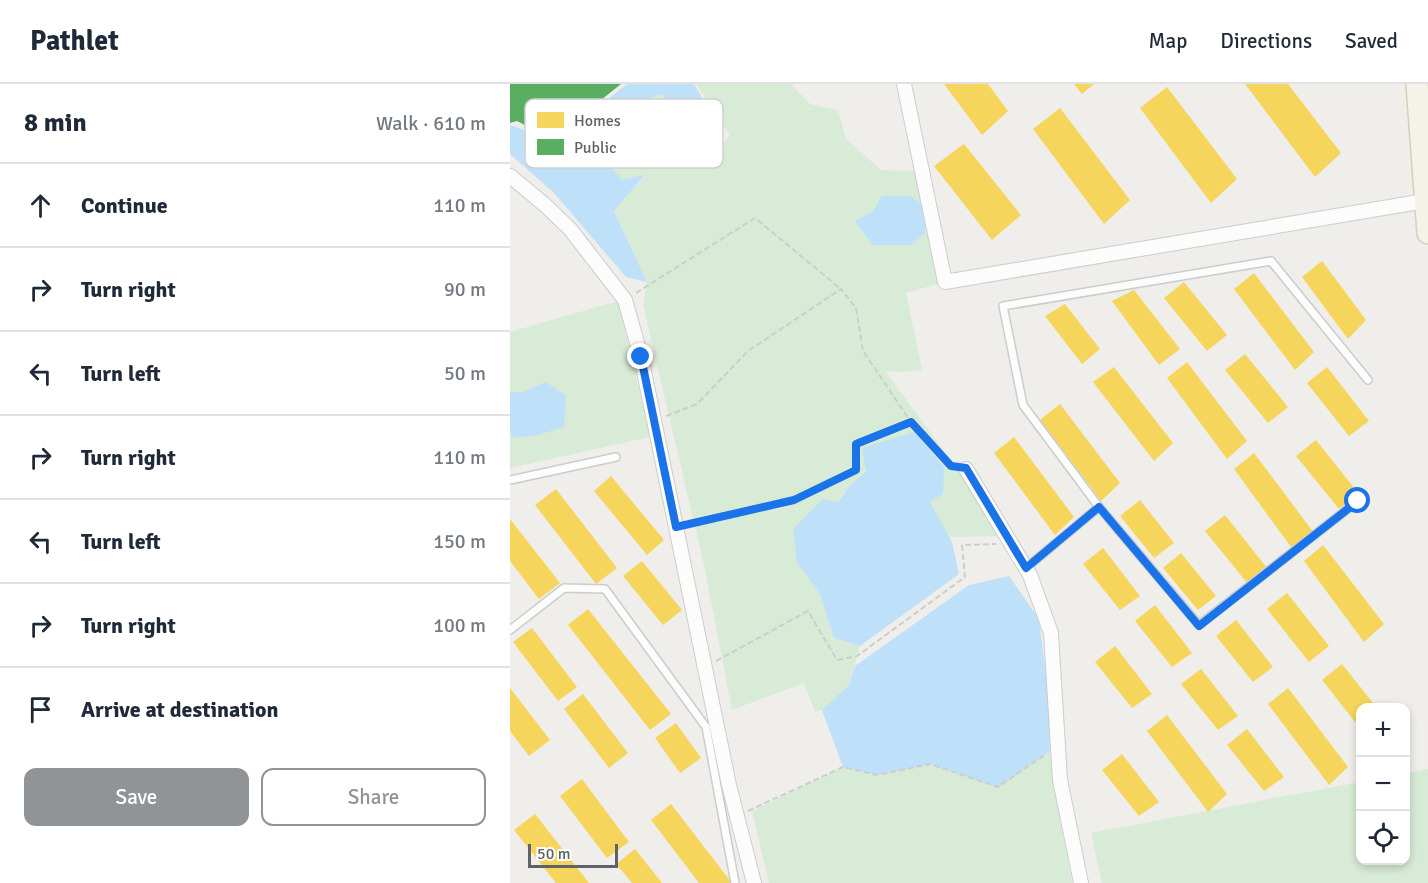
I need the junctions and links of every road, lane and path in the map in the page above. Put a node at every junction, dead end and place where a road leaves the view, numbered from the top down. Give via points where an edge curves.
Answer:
1 (904, 84) edge
2 (1418, 84) edge
3 (510, 176) edge
4 (1425, 201) junction
5 (1428, 234) edge
6 (841, 289) junction
7 (625, 300) junction
8 (1368, 380) dead end
9 (654, 421) junction
10 (911, 422) junction
11 (616, 457) dead end
12 (966, 468) joint
13 (510, 480) edge
14 (1358, 501) dead end
15 (1099, 507) junction
16 (676, 527) junction
17 (1011, 543) junction
18 (1026, 568) junction
19 (510, 630) edge
20 (705, 667) junction
21 (1058, 746) junction
22 (718, 762) junction
23 (737, 816) junction
24 (735, 883) edge
25 (754, 883) edge
26 (1081, 883) edge

1 - 4 street via 945,282
2 - 4 main road
3 - 7 street via 570,229
4 - 5 main road
6 - 7 path via 755,218
6 - 9 path via 748,351 698,404
6 - 10 path via 856,308 863,351
7 - 9 street
8 - 15 lane via 1271,261 1003,306 1023,405
9 - 16 street
10 - 12 path via 951,466
10 - 16 path via 856,444 856,470 794,500
11 - 13 lane
12 - 17 street
14 - 15 lane via 1199,626
15 - 18 lane
16 - 20 street
17 - 18 street
17 - 20 path via 962,545 965,577 857,656 837,660 808,611
18 - 21 street via 1051,633
19 - 22 lane via 564,588 605,589 706,727
20 - 22 street
21 - 23 path via 998,787 930,764 877,775 843,767
21 - 26 street via 1060,780
22 - 23 street
22 - 24 lane
23 - 25 street

